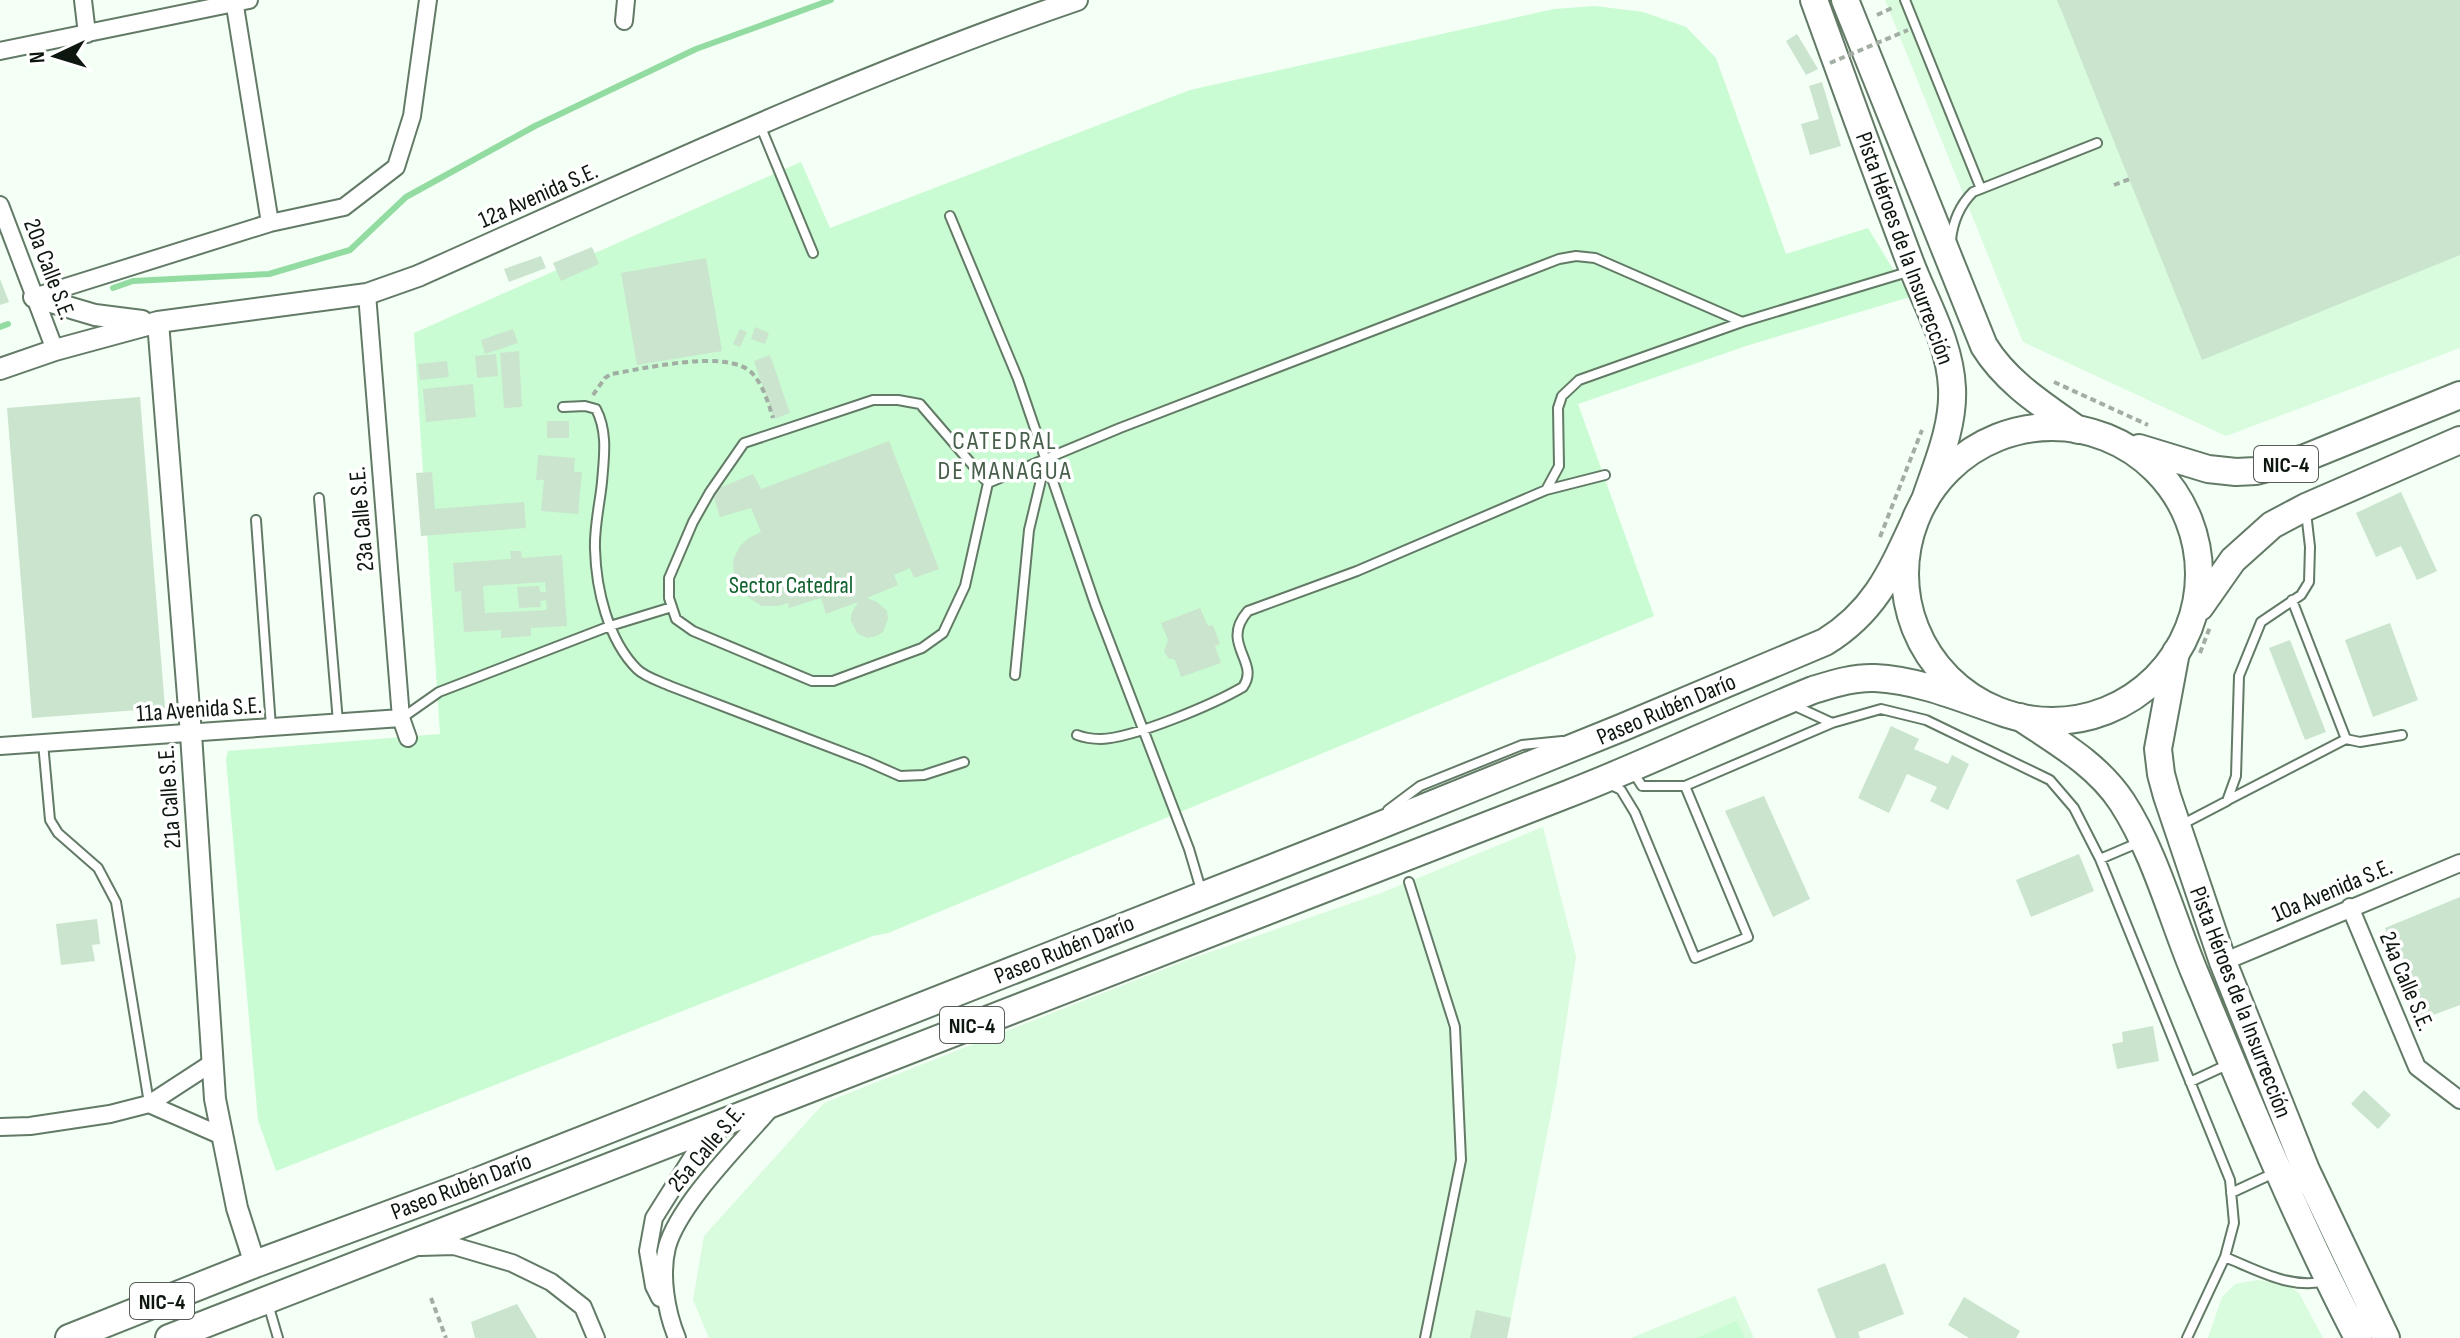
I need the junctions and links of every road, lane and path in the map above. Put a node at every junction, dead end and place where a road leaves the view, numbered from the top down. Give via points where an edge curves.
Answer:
1 (83, 0) edge
2 (428, 0) edge
3 (626, 0) edge
4 (1077, 0) edge
5 (1803, 0) edge
6 (1814, 0) edge
7 (1845, 0) edge
8 (239, 1) edge
9 (1901, 3) edge
10 (624, 21) dead end
11 (1880, 26) dead end
12 (1908, 30) dead end
13 (1826, 32) junction
14 (87, 34) junction
15 (0, 51) edge
16 (1830, 63) dead end
17 (760, 124) junction
18 (2097, 143) dead end
19 (2130, 179) dead end
20 (2114, 185) dead end
21 (1981, 189) junction
22 (0, 205) edge
23 (950, 216) dead end
24 (270, 223) junction
25 (813, 253) dead end
26 (1949, 262) junction
27 (1913, 270) junction
28 (367, 294) junction
29 (36, 300) junction
30 (158, 322) junction
31 (1742, 322) junction
32 (55, 350) junction
33 (0, 369) edge
34 (2048, 380) dead end
35 (2460, 395) edge
36 (585, 406) junction
37 (563, 407) dead end
38 (1922, 428) dead end
39 (2078, 430) junction
40 (2160, 430) dead end
41 (777, 432) junction
42 (2105, 437) junction
43 (2459, 442) edge
44 (1047, 458) junction
45 (1605, 475) dead end
46 (988, 483) junction
47 (1546, 490) junction
48 (319, 498) dead end
49 (2306, 507) junction
50 (1920, 511) junction
51 (256, 520) dead end
52 (1877, 543) dead end
53 (2292, 600) junction
54 (672, 607) junction
55 (2192, 619) junction
56 (610, 626) junction
57 (2176, 652) junction
58 (1015, 675) dead end
59 (1785, 702) junction
60 (2012, 715) junction
61 (401, 718) junction
62 (338, 723) junction
63 (1832, 723) junction
64 (271, 728) junction
65 (1143, 729) junction
66 (191, 734) junction
67 (1077, 735) dead end
68 (2402, 735) dead end
69 (408, 738) dead end
70 (2346, 739) junction
71 (43, 743) junction
72 (0, 746) edge
73 (964, 762) dead end
74 (1630, 768) junction
75 (1685, 786) junction
76 (1574, 792) junction
77 (2227, 801) junction
78 (2177, 827) junction
79 (2143, 840) junction
80 (2100, 859) junction
81 (2460, 863) edge
82 (1409, 882) dead end
83 (1202, 894) junction
84 (2350, 907) junction
85 (2223, 962) junction
86 (2232, 1062) junction
87 (212, 1063) junction
88 (2190, 1082) junction
89 (2460, 1100) edge
90 (776, 1101) junction
91 (149, 1104) junction
92 (0, 1127) edge
93 (710, 1129) junction
94 (222, 1136) junction
95 (2278, 1171) junction
96 (468, 1185) junction
97 (2231, 1193) junction
98 (398, 1247) junction
99 (2225, 1257) junction
100 (255, 1264) junction
101 (2328, 1281) junction
102 (431, 1298) dead end
103 (267, 1300) junction
104 (670, 1321) junction
105 (73, 1337) edge
106 (150, 1338) edge
107 (169, 1338) edge
108 (278, 1338) edge
109 (446, 1338) edge
110 (596, 1338) edge
111 (677, 1338) edge
112 (1425, 1338) edge
113 (2187, 1338) edge
114 (2358, 1338) edge
115 (2386, 1338) edge

1 - 14 street
2 - 24 street via 412,116 396,167 344,207
3 - 10 street
4 - 17 street, 12a Avenida S.E.
5 - 13 street
6 - 13 main road, Pista Héroes de la Insurrección
7 - 26 main road, Pista Héroes de la Insurrección
8 - 14 street
8 - 24 street
9 - 11 path via 1877,15
9 - 21 lane
12 - 16 path, bridge
13 - 27 main road, Pista Héroes de la Insurrección
14 - 15 street
17 - 25 lane
17 - 28 street, 12a Avenida S.E.
18 - 21 lane
19 - 20 path
21 - 26 lane via 1963,202 1952,230
22 - 29 street, 20a Calle S.E.
23 - 44 lane
24 - 29 street
26 - 39 main road, Pista Héroes de la Insurrección via 1984,346 1999,367
27 - 31 lane
27 - 50 main road, Pista Héroes de la Insurrección via 1937,324 1952,390 1951,415
28 - 30 street, 12a Avenida S.E.
28 - 61 street, 23a Calle S.E.
29 - 30 street via 95,315
29 - 32 street, 20a Calle S.E.
30 - 32 street, 12a Avenida S.E.
30 - 66 street, 21a Calle S.E.
31 - 44 lane via 1595,258 1559,259
31 - 47 lane via 1571,385 1558,408 1559,466
32 - 33 street, 12a Avenida S.E.
34 - 40 path
35 - 42 main road, NIC-4 via 2305,458 2256,471 2208,469
36 - 37 lane
36 - 41 path via 611,374 708,360 750,371 763,388
36 - 56 lane via 596,409 603,422 595,548
38 - 52 path
39 - 42 main road, NIC-4
39 - 50 main road, NIC-4 via 2046,426 1991,439 1938,481
41 - 46 lane via 873,400 920,404
41 - 54 lane via 744,443 710,492 669,578
42 - 55 main road, NIC-4 via 2156,470 2179,499 2200,578
43 - 49 main road, NIC-4
44 - 46 lane
44 - 58 lane via 1029,530
44 - 65 lane
45 - 47 lane
46 - 54 lane via 965,586 943,633 922,648 833,681 812,681 693,631 676,619
47 - 65 lane via 1248,611 1236,632 1248,669 1243,687
48 - 62 lane
49 - 53 lane via 2309,582
49 - 55 main road, NIC-4 via 2244,548
50 - 60 main road, NIC-4 via 1905,570 1918,632 1955,684
50 - 83 main road, Paseo Rubén Darío / NIC-4 via 1883,587 1841,633 1598,738
51 - 64 lane
53 - 70 lane
53 - 77 lane via 2261,622 2239,676 2236,776
54 - 56 lane
55 - 57 main road, NIC-4
56 - 61 lane via 439,692
56 - 73 lane via 639,671 900,776 924,775
57 - 60 main road, NIC-4 via 2145,688 2109,709 2068,720
57 - 78 main road, Pista Héroes de la Insurrección via 2158,749
59 - 60 main road, Paseo Rubén Darío / NIC-4 via 1839,682 1875,678 1937,690
59 - 63 lane
59 - 74 main road, Paseo Rubén Darío / NIC-4
60 - 79 main road, Pista Héroes de la Insurrección via 2102,777
61 - 62 street, 11a Avenida S.E.
61 - 69 street, 23a Calle S.E.
62 - 64 street, 11a Avenida S.E.
63 - 75 lane
63 - 80 lane via 1881,709 1926,720 2050,780 2074,808
64 - 66 street, 11a Avenida S.E.
65 - 67 lane via 1103,739
65 - 83 lane
66 - 71 street, 11a Avenida S.E.
66 - 87 street, 21a Calle S.E.
68 - 70 lane
70 - 77 lane
71 - 72 street, 11a Avenida S.E.
71 - 91 lane via 50,820 98,868 116,902
74 - 75 lane via 1642,786
74 - 76 main road, Paseo Rubén Darío / NIC-4
75 - 76 lane via 1748,937 1695,958 1621,790 1604,782
76 - 90 main road, Paseo Rubén Darío / NIC-4
77 - 78 lane
78 - 85 main road, Pista Héroes de la Insurrección
79 - 80 lane
79 - 86 main road, Pista Héroes de la Insurrección
80 - 88 lane
81 - 84 street, 10a Avenida S.E.
82 - 112 lane via 1455,1027 1461,1160
83 - 96 main road, Paseo Rubén Darío / NIC-4
84 - 85 street, 10a Avenida S.E.
84 - 89 street, 24a Calle S.E. via 2417,1067
85 - 115 main road, Pista Héroes de la Insurrección via 2306,1170
86 - 88 lane
86 - 95 main road, Pista Héroes de la Insurrección
87 - 91 street
87 - 94 street, 21a Calle S.E.
88 - 97 lane
90 - 93 main road, Paseo Rubén Darío / NIC-4
90 - 104 street, 25a Calle S.E. via 680,1215 667,1248
91 - 92 street
91 - 94 street
93 - 98 main road, Paseo Rubén Darío / NIC-4
93 - 104 street, 25a Calle S.E. via 654,1218 648,1251 654,1286
94 - 100 street, 21a Calle S.E.
95 - 97 lane
95 - 101 main road, Pista Héroes de la Insurrección
96 - 100 main road, Paseo Rubén Darío / NIC-4
96 - 103 main road via 429,1214 270,1279
97 - 99 lane via 2234,1223
98 - 103 main road, Paseo Rubén Darío / NIC-4
98 - 110 street via 454,1246 512,1263 551,1282 583,1307
99 - 101 lane via 2297,1285
99 - 113 lane
100 - 103 main road
100 - 105 main road, Paseo Rubén Darío / NIC-4
100 - 106 main road via 257,1279 248,1293
101 - 114 main road, Pista Héroes de la Insurrección
102 - 109 path
103 - 107 main road, Paseo Rubén Darío / NIC-4
103 - 108 lane
104 - 111 street, 25a Calle S.E.

